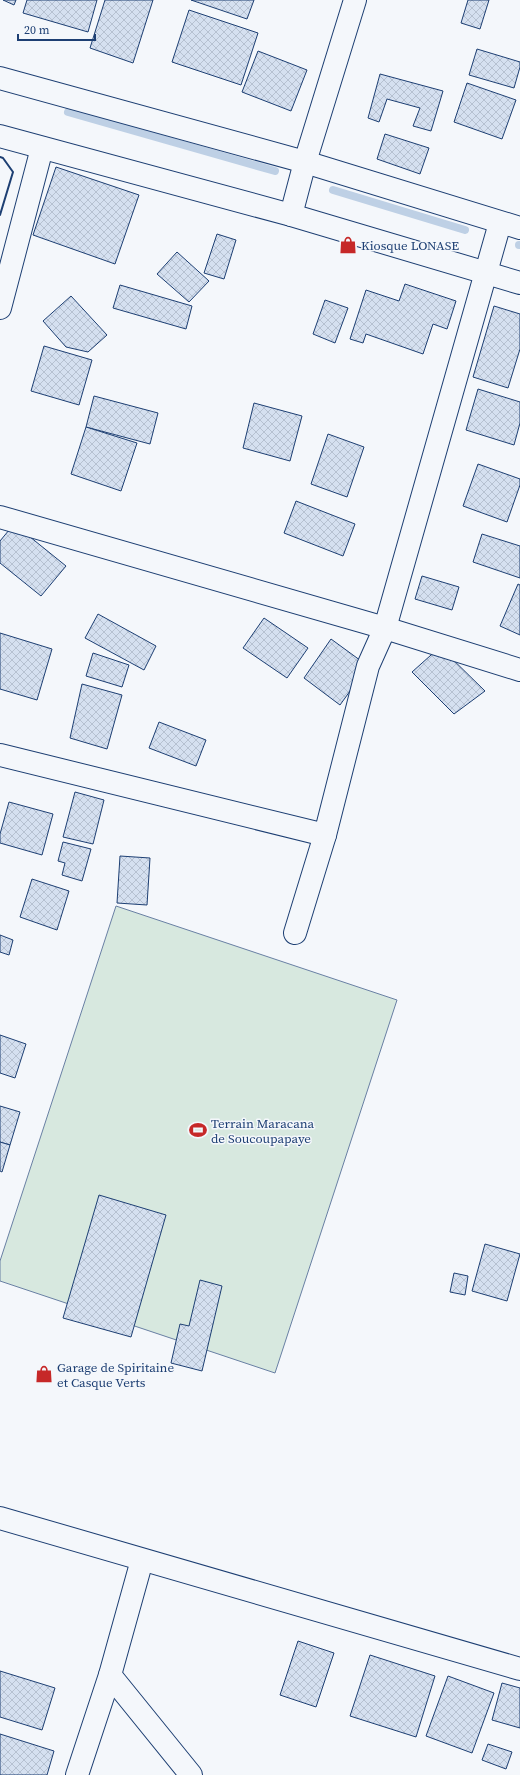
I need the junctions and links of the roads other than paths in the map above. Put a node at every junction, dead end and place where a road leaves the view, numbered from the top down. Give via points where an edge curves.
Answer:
1 (355, 0) edge
2 (0, 78) edge
3 (0, 136) edge
4 (42, 148) junction
5 (305, 162) junction
6 (291, 215) junction
7 (510, 226) edge
8 (485, 273) junction
9 (520, 283) edge
10 (0, 308) edge
11 (0, 517) edge
12 (385, 628) junction
13 (520, 670) edge
14 (0, 755) edge
15 (325, 835) junction
16 (295, 933) dead end
17 (0, 1518) edge
18 (142, 1560) junction
19 (520, 1669) edge
20 (110, 1675) junction
21 (77, 1775) edge
22 (191, 1775) edge

1 - 5 street
2 - 5 street
3 - 4 street
4 - 6 street
4 - 10 street
5 - 6 street
5 - 7 street
6 - 8 street
7 - 8 street
8 - 9 street
8 - 12 street
11 - 12 street
12 - 13 street
12 - 15 street via 368,666
14 - 15 street
15 - 16 street
17 - 18 street
18 - 19 street
18 - 20 street
20 - 21 street
20 - 22 street

